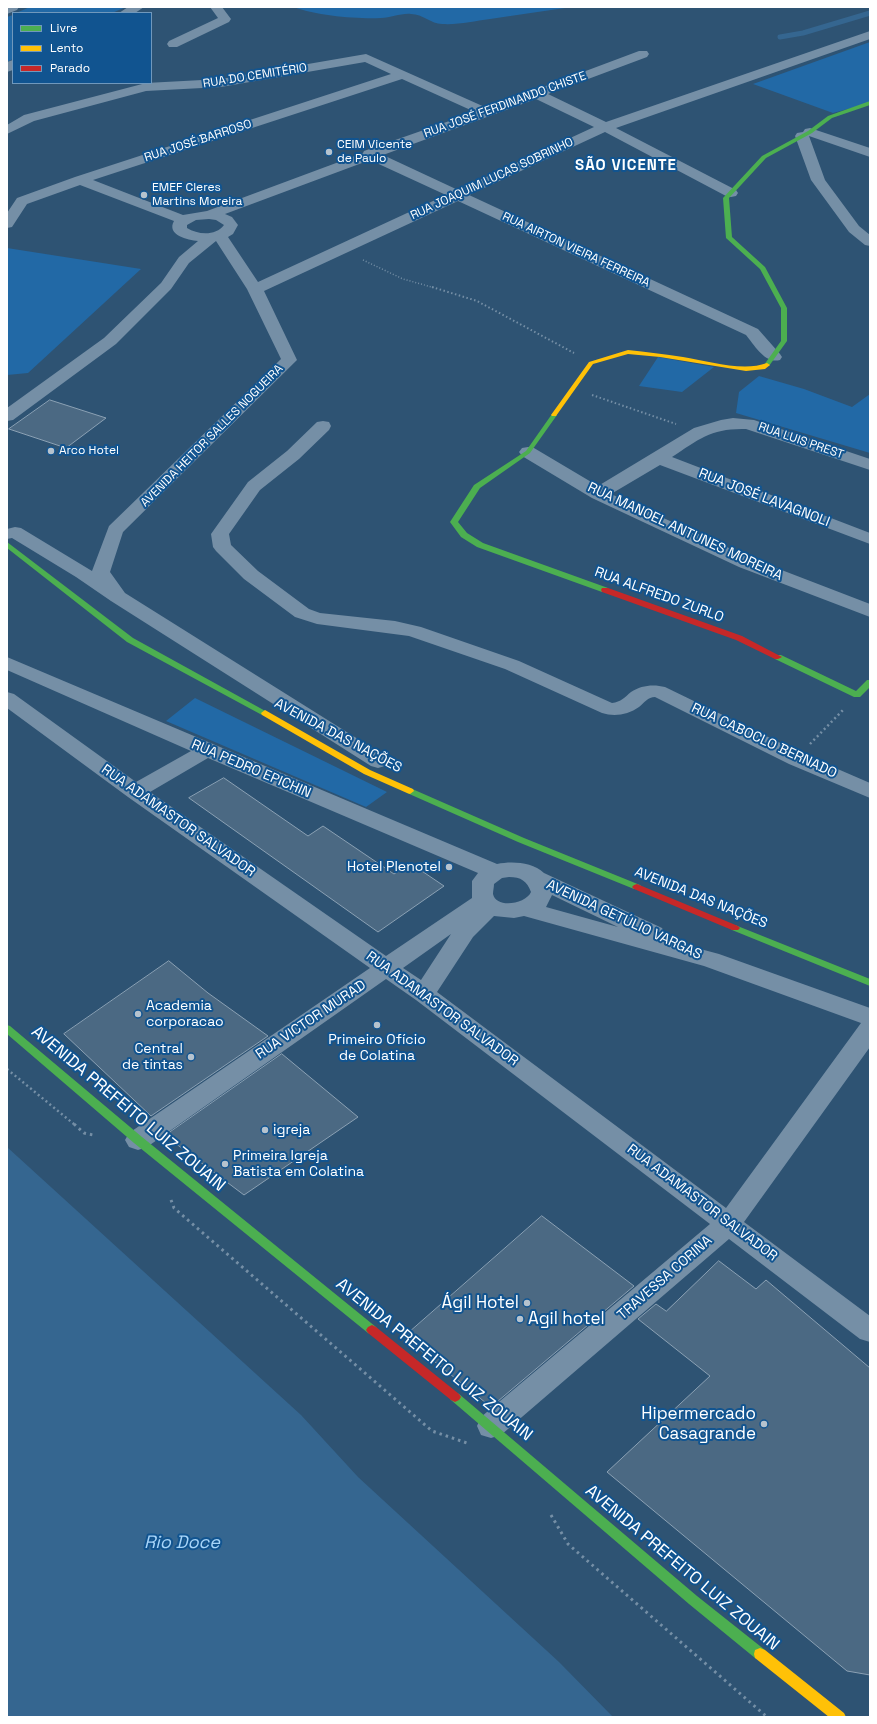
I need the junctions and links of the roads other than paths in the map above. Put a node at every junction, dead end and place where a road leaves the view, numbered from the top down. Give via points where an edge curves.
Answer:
1 (13, 7) edge
2 (138, 7) edge
3 (216, 7) edge
4 (7, 10) edge
5 (127, 12) edge
6 (870, 35) edge
7 (173, 44) dead end
8 (643, 54) dead end
9 (401, 75) junction
10 (537, 94) junction
11 (868, 106) edge
12 (485, 112) junction
13 (606, 127) junction
14 (7, 130) edge
15 (806, 134) junction
16 (870, 153) edge
17 (369, 154) junction
18 (80, 180) junction
19 (731, 193) junction
20 (458, 195) junction
21 (209, 215) junction
22 (7, 224) edge
23 (184, 227) junction
24 (216, 236) junction
25 (870, 242) edge
26 (184, 260) junction
27 (255, 289) junction
28 (774, 357) junction
29 (26, 401) junction
30 (7, 409) edge
31 (7, 416) edge
32 (323, 426) dead end
33 (528, 452) junction
34 (659, 458) junction
35 (870, 464) edge
36 (598, 494) junction
37 (7, 534) edge
38 (870, 539) edge
39 (7, 544) edge
40 (92, 572) junction
41 (870, 611) edge
42 (7, 663) edge
43 (870, 682) edge
44 (230, 693) junction
45 (7, 698) edge
46 (207, 750) junction
47 (381, 762) joint
48 (432, 791) dead end
49 (870, 791) edge
50 (135, 792) junction
51 (521, 840) junction
52 (495, 872) junction
53 (537, 879) junction
54 (488, 903) junction
55 (526, 909) junction
56 (458, 927) junction
57 (711, 960) junction
58 (388, 968) junction
59 (870, 983) edge
60 (424, 994) junction
61 (870, 1017) edge
62 (7, 1029) edge
63 (870, 1030) edge
64 (138, 1140) junction
65 (729, 1223) junction
66 (870, 1331) edge
67 (483, 1436) junction
68 (839, 1717) edge

1 - 4 street
2 - 5 street
3 - 7 street via 225,19
6 - 13 street, RUA JOAQUIM LUCAS SOBRINHO
8 - 10 street, RUA JOSÉ FERDINANDO CHISTE
9 - 12 street
9 - 14 street, RUA DO CEMITÉRIO via 366,58 221,83 146,87 30,118
9 - 18 street, RUA JOSÉ BARROSO
10 - 12 street, RUA JOSÉ FERDINANDO CHISTE
10 - 13 street
11 - 15 street via 830,117
12 - 17 street, RUA JOSÉ FERDINANDO CHISTE
13 - 19 street
13 - 20 street, RUA JOAQUIM LUCAS SOBRINHO
15 - 16 street
15 - 19 street via 764,157
15 - 25 street via 818,180 854,229
17 - 20 street, RUA AIRTON VIEIRA FERREIRA
17 - 21 street, RUA JOSÉ FERDINANDO CHISTE
18 - 22 street, RUA JOSÉ BARROSO via 22,201
18 - 23 street
19 - 28 street via 726,198 729,238 763,268 784,308 784,341
20 - 27 street, RUA JOAQUIM LUCAS SOBRINHO
20 - 28 street, RUA AIRTON VIEIRA FERREIRA via 752,332
21 - 23 street via 196,216
21 - 24 street via 224,218 231,225 230,229
23 - 24 street via 196,237
23 - 26 street
24 - 26 street
24 - 27 street, AVENIDA HEITOR SALLES NOGUEIRA
26 - 29 street via 166,286 110,341
27 - 40 street, AVENIDA HEITOR SALLES NOGUEIRA via 288,360 116,530
28 - 33 street via 765,367 746,369 628,352 591,363
29 - 30 street
29 - 31 street
32 - 49 street, RUA CABOCLO BERNADO via 254,486 220,534 222,547 251,576 302,613 317,618 414,631 512,665 608,708 629,706 642,693 649,690 658,691 796,759
33 - 36 street, RUA MANOEL ANTUNES MOREIRA
33 - 43 street, RUA ALFREDO ZURLO via 478,486 454,522 464,535 480,545 739,638 857,695
34 - 35 street, RUA LUIS PREST via 697,432 731,422 748,424
34 - 36 street
34 - 38 street, RUA JOSÉ LAVAGNOLI
36 - 41 street, RUA MANOEL ANTUNES MOREIRA via 746,564
37 - 40 street via 16,532
39 - 44 street, AVENIDA DAS NAÇÕES via 130,640
40 - 47 street via 118,597
42 - 46 street, RUA PEDRO EPICHIN
44 - 47 street, AVENIDA DAS NAÇÕES
44 - 51 street, AVENIDA DAS NAÇÕES via 367,772
45 - 50 street, RUA ADAMASTOR SALVADOR
46 - 50 street
46 - 52 street, RUA PEDRO EPICHIN
48 - 51 street, AVENIDA DAS NAÇÕES
50 - 58 street, RUA ADAMASTOR SALVADOR
51 - 59 street, AVENIDA DAS NAÇÕES
52 - 53 street via 523,871
52 - 54 street via 483,881 481,894
53 - 55 street via 541,885 540,899
53 - 57 street, AVENIDA GETÚLIO VARGAS
54 - 55 street via 508,911
54 - 56 street, RUA VICTOR MURAD
55 - 57 street, AVENIDA GETÚLIO VARGAS
56 - 58 street, RUA VICTOR MURAD
56 - 60 street, RUA VICTOR MURAD
57 - 61 street, AVENIDA GETÚLIO VARGAS
58 - 60 street, RUA ADAMASTOR SALVADOR
58 - 64 street, RUA VICTOR MURAD
60 - 65 street, RUA ADAMASTOR SALVADOR
62 - 64 street, AVENIDA PREFEITO LUIZ ZOUAIN
63 - 65 street, TRAVESSA CORINA
64 - 67 street, AVENIDA PREFEITO LUIZ ZOUAIN
65 - 66 street, RUA ADAMASTOR SALVADOR
65 - 67 street, TRAVESSA CORINA
67 - 68 street, AVENIDA PREFEITO LUIZ ZOUAIN

